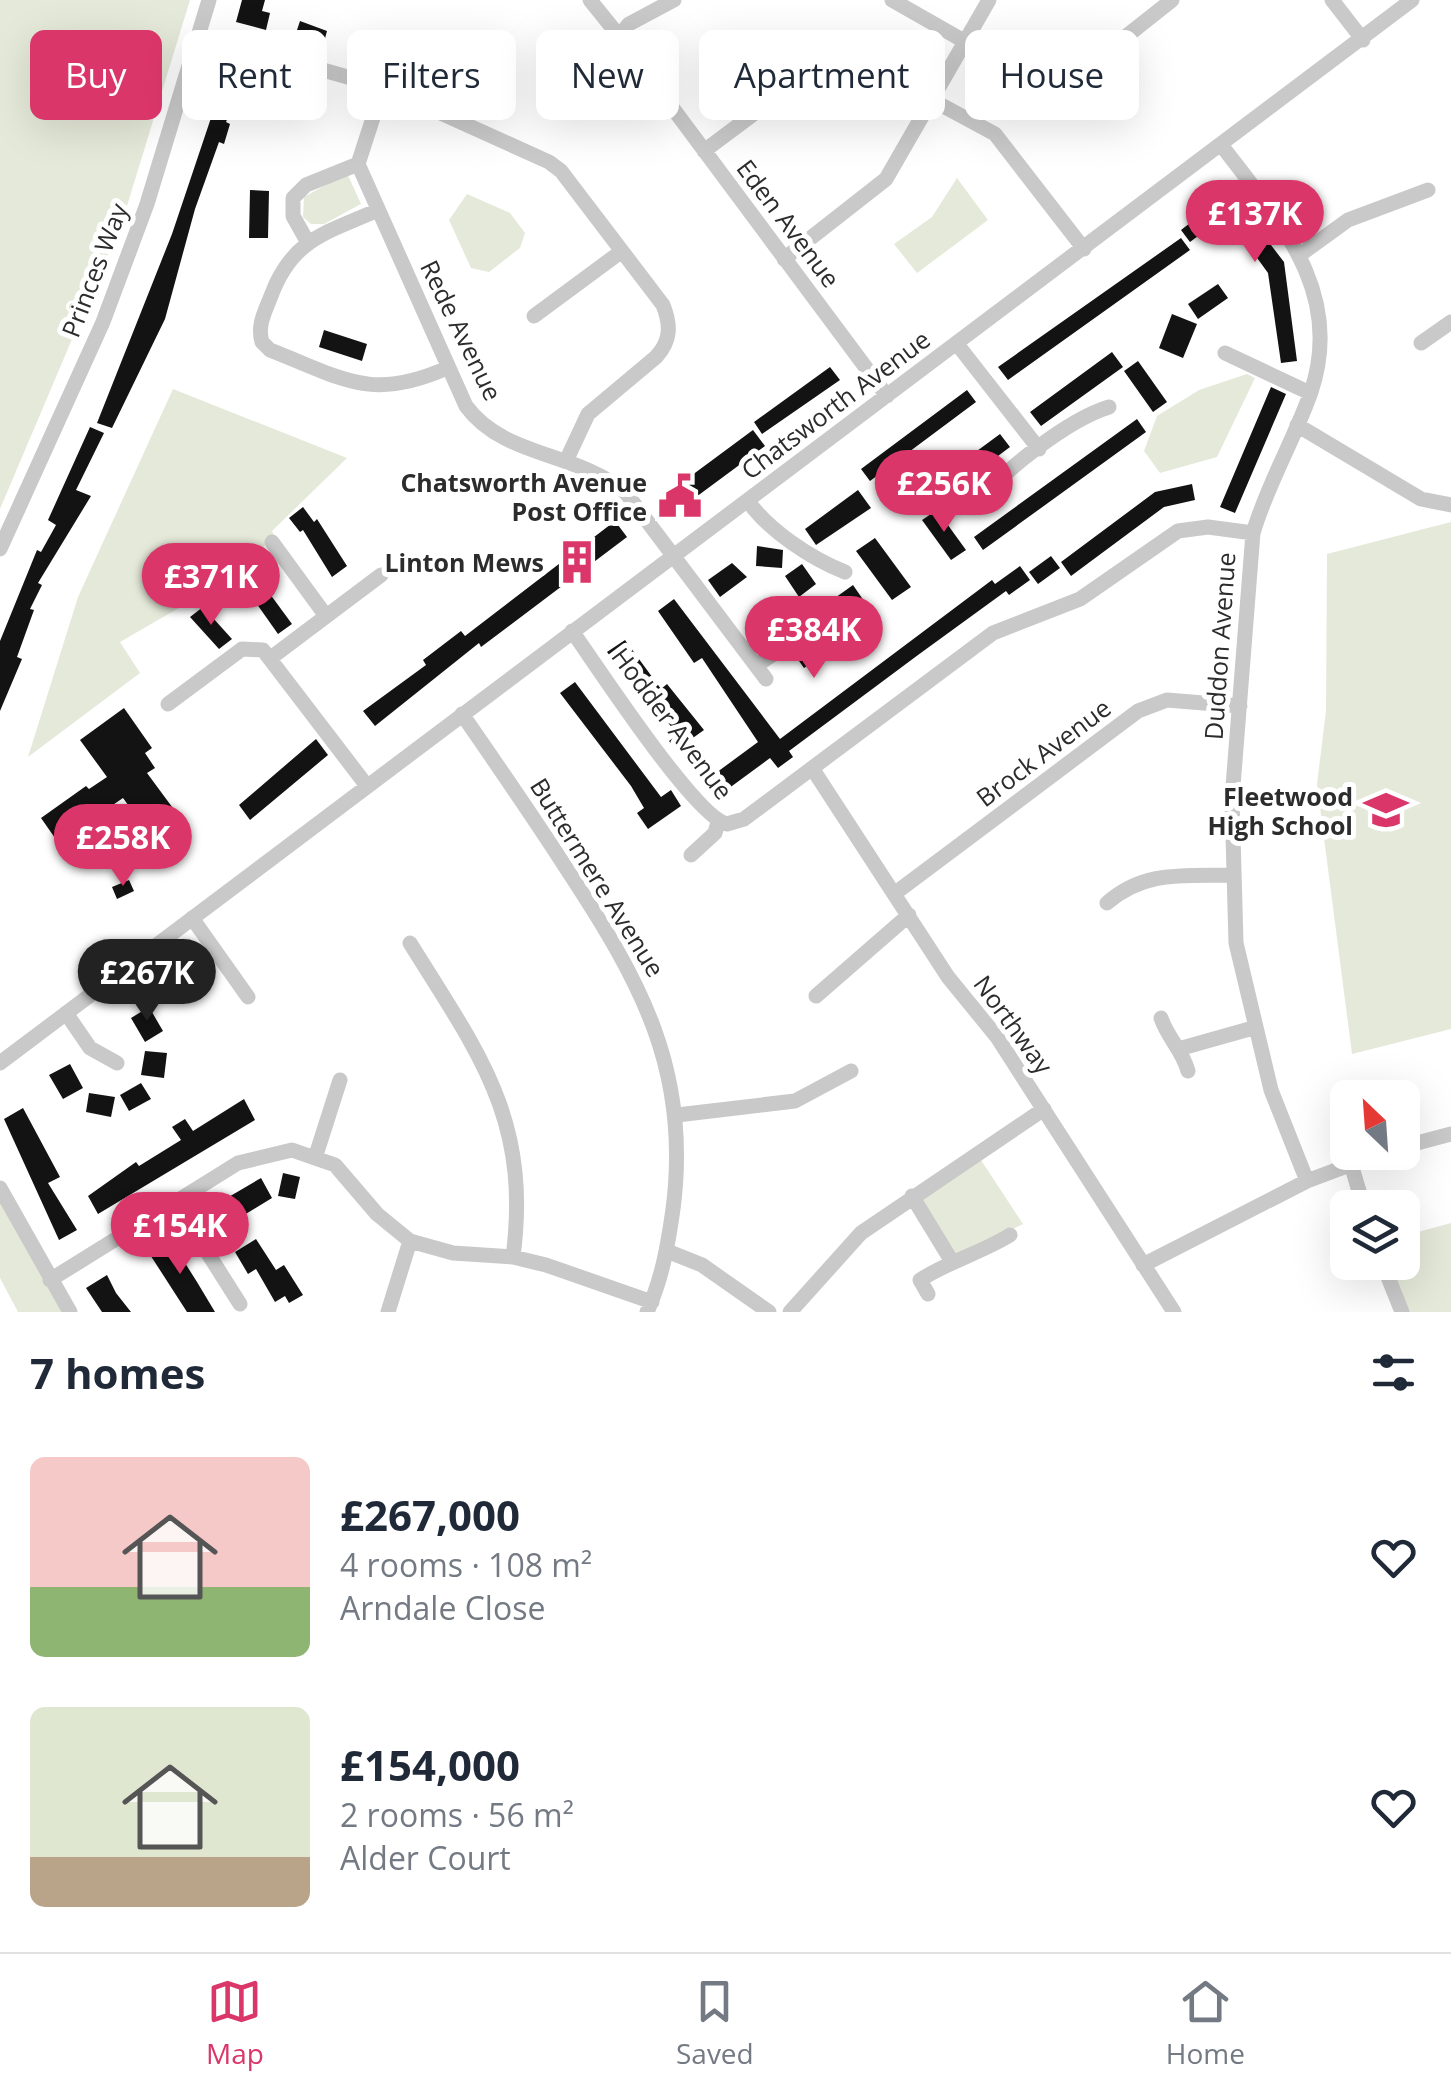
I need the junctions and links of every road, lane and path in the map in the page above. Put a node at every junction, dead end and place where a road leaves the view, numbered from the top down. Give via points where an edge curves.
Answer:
1 (209, 0) edge
2 (590, 0) edge
3 (674, 0) edge
4 (892, 0) edge
5 (988, 0) edge
6 (1172, 0) edge
7 (1332, 0) edge
8 (1412, 0) edge
9 (200, 30) edge
10 (614, 30) edge
11 (624, 30) edge
12 (1134, 30) edge
13 (1363, 40) junction
14 (964, 41) junction
15 (945, 76) edge
16 (182, 90) edge
17 (945, 107) edge
18 (679, 117) edge
19 (372, 120) edge
20 (456, 120) edge
21 (745, 120) edge
22 (921, 120) edge
23 (1222, 146) junction
24 (704, 151) junction
25 (358, 164) junction
26 (1428, 190) dead end
27 (378, 210) junction
28 (308, 241) junction
29 (1084, 249) junction
30 (622, 251) junction
31 (1301, 254) junction
32 (784, 260) junction
33 (534, 316) dead end
34 (1451, 322) edge
35 (956, 344) junction
36 (1421, 344) dead end
37 (1224, 353) dead end
38 (447, 368) junction
39 (1310, 393) junction
40 (887, 396) junction
41 (1109, 407) dead end
42 (1296, 425) junction
43 (1039, 450) junction
44 (566, 461) junction
45 (748, 502) junction
46 (1451, 505) edge
47 (977, 506) dead end
48 (1253, 533) junction
49 (272, 542) dead end
50 (0, 548) edge
51 (676, 555) junction
52 (845, 572) dead end
53 (381, 575) dead end
54 (326, 616) junction
55 (572, 632) junction
56 (775, 653) dead end
57 (272, 657) junction
58 (168, 704) dead end
59 (1240, 706) junction
60 (462, 714) junction
61 (812, 768) junction
62 (367, 786) junction
63 (718, 822) junction
64 (691, 856) dead end
65 (1232, 875) junction
66 (894, 894) junction
67 (1107, 903) dead end
68 (908, 915) junction
69 (192, 918) junction
70 (410, 943) dead end
71 (816, 996) dead end
72 (248, 997) dead end
73 (66, 1013) junction
74 (1161, 1018) dead end
75 (1253, 1028) junction
76 (1182, 1048) junction
77 (0, 1063) edge
78 (117, 1063) dead end
79 (851, 1071) dead end
80 (1188, 1071) dead end
81 (340, 1080) dead end
82 (1044, 1109) junction
83 (676, 1115) junction
84 (1451, 1134) edge
85 (1420, 1142) edge
86 (316, 1155) junction
87 (1335, 1170) edge
88 (1307, 1181) junction
89 (0, 1188) edge
90 (912, 1196) junction
91 (176, 1202) junction
92 (1010, 1234) dead end
93 (410, 1242) junction
94 (668, 1251) junction
95 (513, 1257) junction
96 (951, 1260) junction
97 (1143, 1265) junction
98 (50, 1280) junction
99 (1389, 1280) edge
100 (928, 1294) dead end
101 (240, 1304) dead end
102 (649, 1307) edge
103 (70, 1312) edge
104 (388, 1312) edge
105 (769, 1312) edge
106 (790, 1312) edge
107 (1174, 1312) edge
108 (1402, 1312) edge

1 - 9 street, Princes Way
2 - 10 street, Eden Avenue
3 - 11 street
4 - 14 street
5 - 14 street
6 - 12 street
7 - 13 street
8 - 13 street, Chatsworth Avenue
13 - 23 street, Chatsworth Avenue
14 - 15 street
16 - 50 street, Princes Way via 102,322
17 - 29 street via 996,134
18 - 24 street, Eden Avenue
19 - 25 street
20 - 30 street via 561,171
21 - 24 street
22 - 32 street via 872,194
23 - 29 street, Chatsworth Avenue
23 - 31 street, Duddon Avenue
24 - 32 street, Eden Avenue
25 - 27 street, Rede Avenue
25 - 28 street via 293,198 293,216
26 - 31 street via 1348,220
27 - 28 street
27 - 38 street, Rede Avenue
28 - 38 street via 280,270 260,324 270,350 372,387 418,381
29 - 35 street, Chatsworth Avenue
30 - 33 street
30 - 44 street via 664,305 668,338 656,357 588,414
31 - 39 street, Duddon Avenue via 1322,331
32 - 40 street, Eden Avenue
34 - 36 street
35 - 40 street, Chatsworth Avenue
35 - 43 street
37 - 39 street
38 - 44 street, Rede Avenue via 484,426
39 - 42 street, Duddon Avenue
40 - 45 street, Chatsworth Avenue
41 - 43 street via 1088,413
42 - 46 street via 1421,499
42 - 48 street, Duddon Avenue
43 - 47 street via 988,489
44 - 51 street, Rede Avenue via 626,492
45 - 51 street, Chatsworth Avenue
45 - 52 street via 810,556
48 - 59 street, Duddon Avenue
48 - 61 street, Hodder Avenue via 1178,531 1080,599 993,633
49 - 54 street
51 - 55 street, Chatsworth Avenue
51 - 56 street, Rede Avenue via 762,672
53 - 54 street
54 - 57 street
55 - 60 street, Chatsworth Avenue
55 - 63 street, Hodder Avenue
57 - 58 street via 242,649
57 - 62 street
59 - 65 street, Duddon Avenue
59 - 66 street, Brock Avenue via 1167,700 1138,711
60 - 62 street, Chatsworth Avenue
60 - 83 street, Buttermere Avenue via 628,967 659,1034
61 - 63 street, Hodder Avenue via 744,819
61 - 66 street, Northway
62 - 69 street, Chatsworth Avenue
63 - 64 street
65 - 67 street via 1145,878
65 - 75 street, Duddon Avenue via 1236,943
66 - 68 street, Northway
68 - 71 street
68 - 82 street, Northway
69 - 72 street
69 - 73 street, Chatsworth Avenue
70 - 95 street via 501,1102 518,1180
73 - 77 street, Chatsworth Avenue
73 - 78 street via 90,1048
74 - 76 street
75 - 76 street
75 - 88 street, Duddon Avenue
76 - 80 street
79 - 83 street via 795,1100
81 - 86 street
82 - 90 street
82 - 97 street, Northway
83 - 94 street, Buttermere Avenue
84 - 85 street
86 - 91 street via 292,1150 255,1156
86 - 93 street via 351,1180
87 - 88 street
88 - 97 street
89 - 98 street
90 - 96 street
90 - 106 street via 861,1233
91 - 98 street
91 - 101 street
92 - 96 street
93 - 95 street
93 - 104 street
94 - 102 street, Buttermere Avenue
94 - 105 street
95 - 102 street via 570,1272
96 - 100 street via 920,1280
97 - 107 street, Northway
98 - 103 street
99 - 108 street

